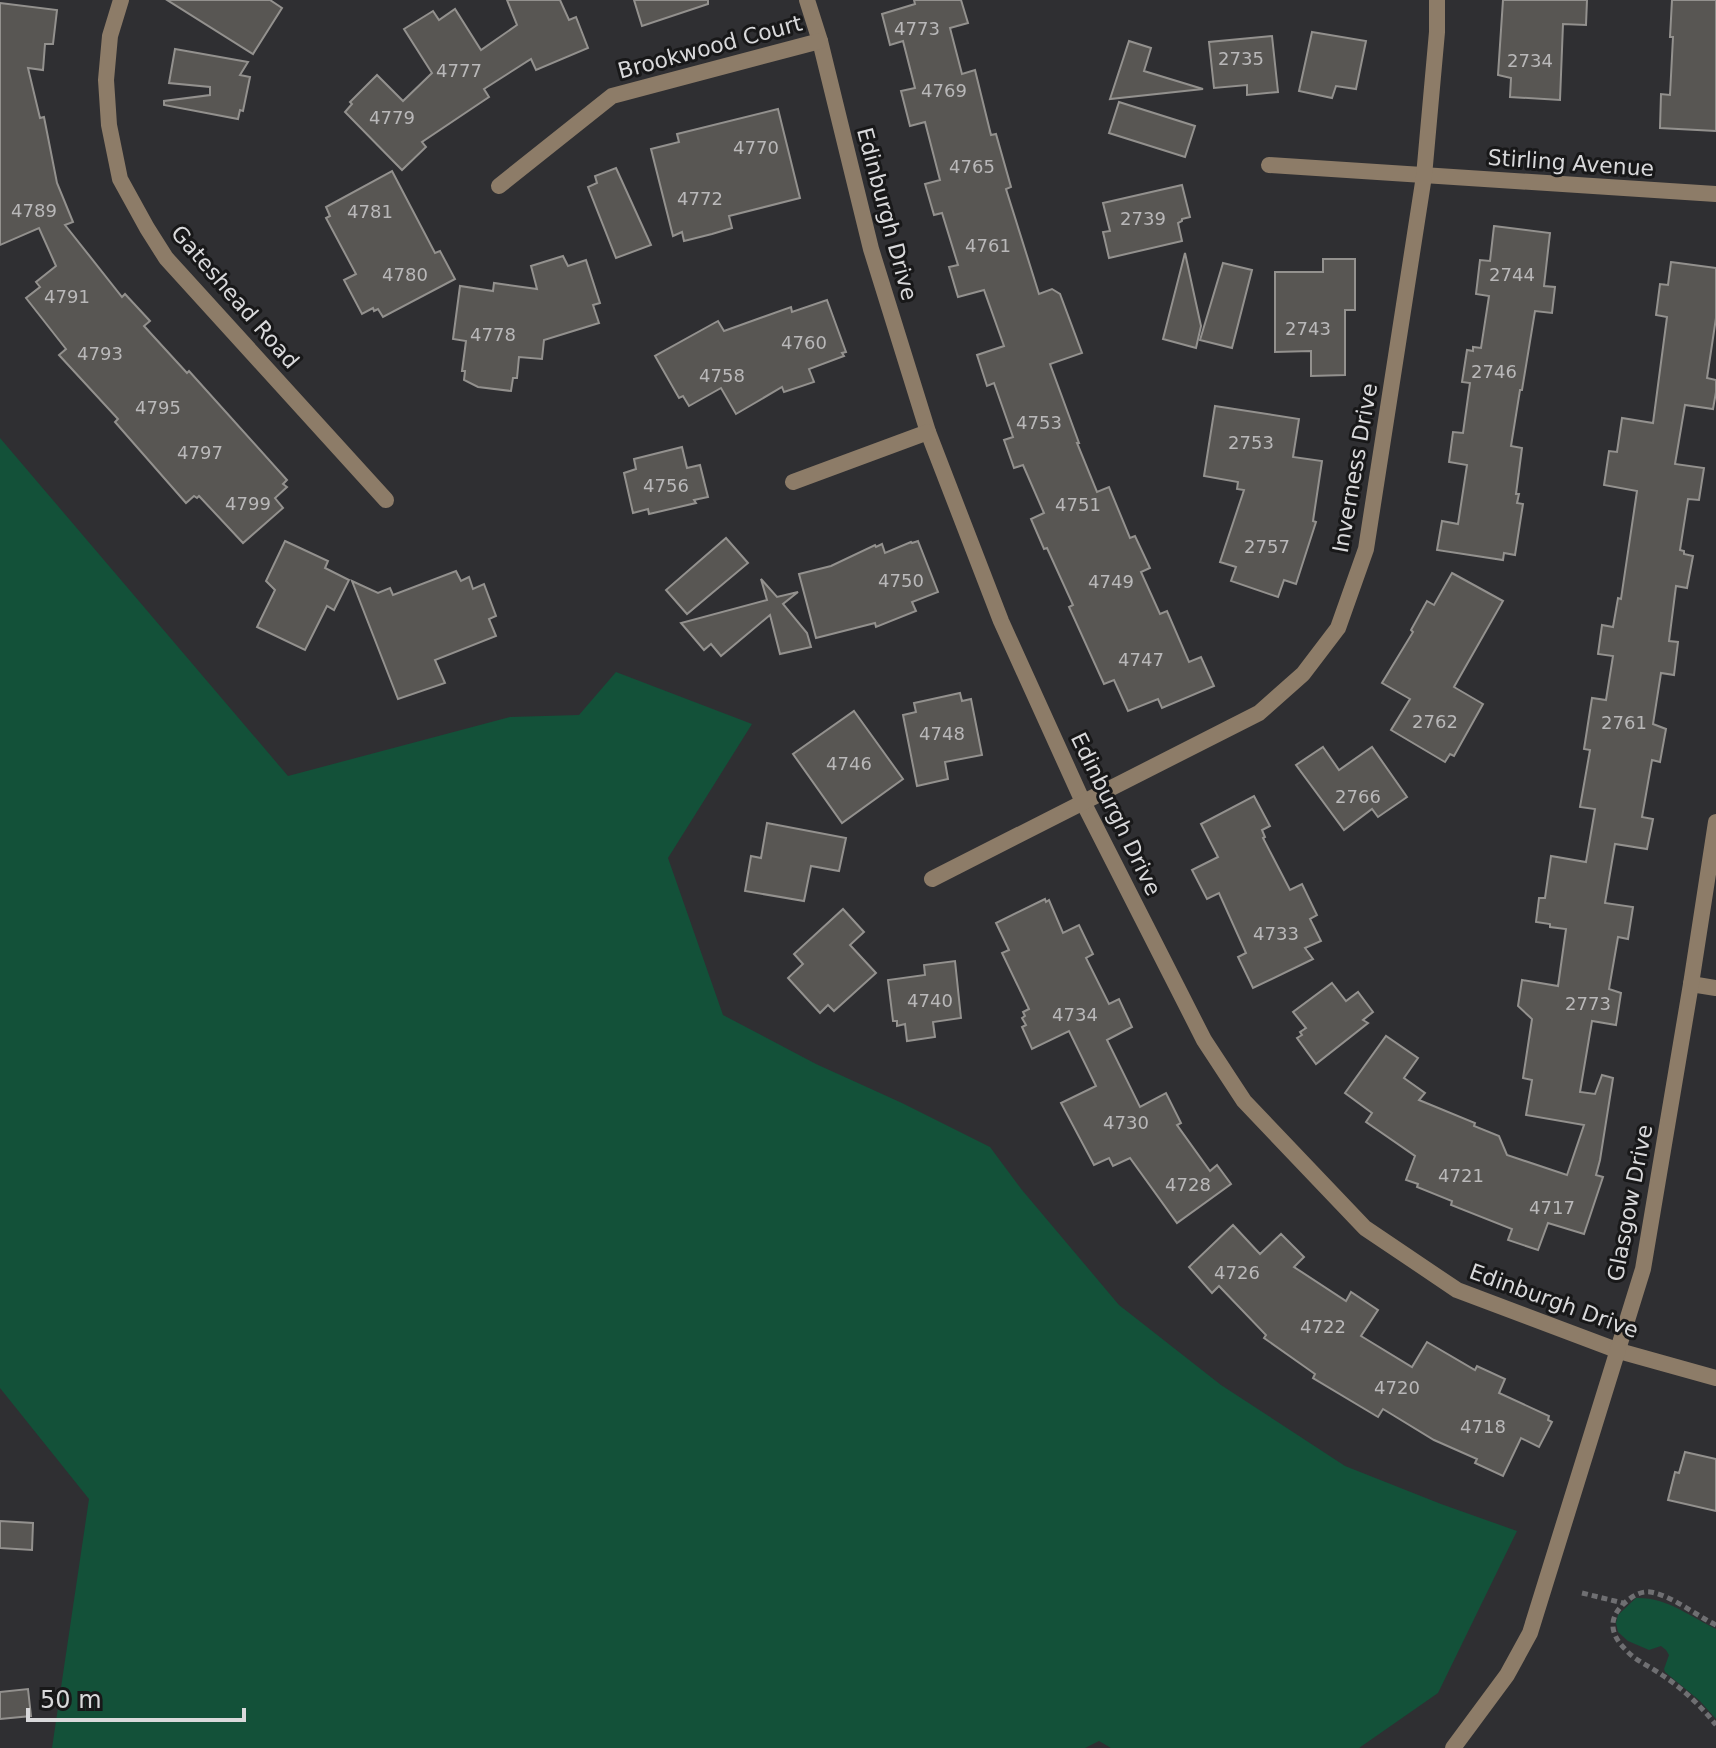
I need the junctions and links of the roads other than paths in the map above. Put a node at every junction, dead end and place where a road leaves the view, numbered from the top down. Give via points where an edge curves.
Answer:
1 (121, 0) edge
2 (807, 0) edge
3 (1437, 0) edge
4 (820, 41) junction
5 (1269, 165) dead end
6 (1424, 176) junction
7 (499, 186) dead end
8 (1716, 194) edge
9 (928, 432) junction
10 (793, 482) dead end
11 (386, 500) dead end
12 (1083, 802) junction
13 (1716, 822) edge
14 (932, 879) dead end
15 (1691, 984) junction
16 (1716, 988) edge
17 (1619, 1351) junction
18 (1716, 1378) edge
19 (1453, 1748) edge

1 - 11 street, Gateshead Road via 110,36 106,80 120,179 166,258
2 - 4 street, Edinburgh Drive
3 - 6 street, Inverness Drive
4 - 7 street, Brookwood Court via 612,96
4 - 9 street, Edinburgh Drive via 871,249
5 - 6 street, Stirling Avenue
6 - 8 street, Stirling Avenue
6 - 12 street, Inverness Drive via 1366,549 1338,628 1303,674 1259,713
9 - 10 street
9 - 12 street, Edinburgh Drive via 1001,621
12 - 14 street, Inverness Drive
12 - 17 street, Edinburgh Drive via 1204,1040 1236,1089 1365,1228 1457,1290
13 - 15 street, Glasgow Drive
15 - 16 street
15 - 17 street, Glasgow Drive via 1643,1269
17 - 18 street, Edinburgh Drive
17 - 19 street, Glasgow Drive via 1530,1633 1507,1675

